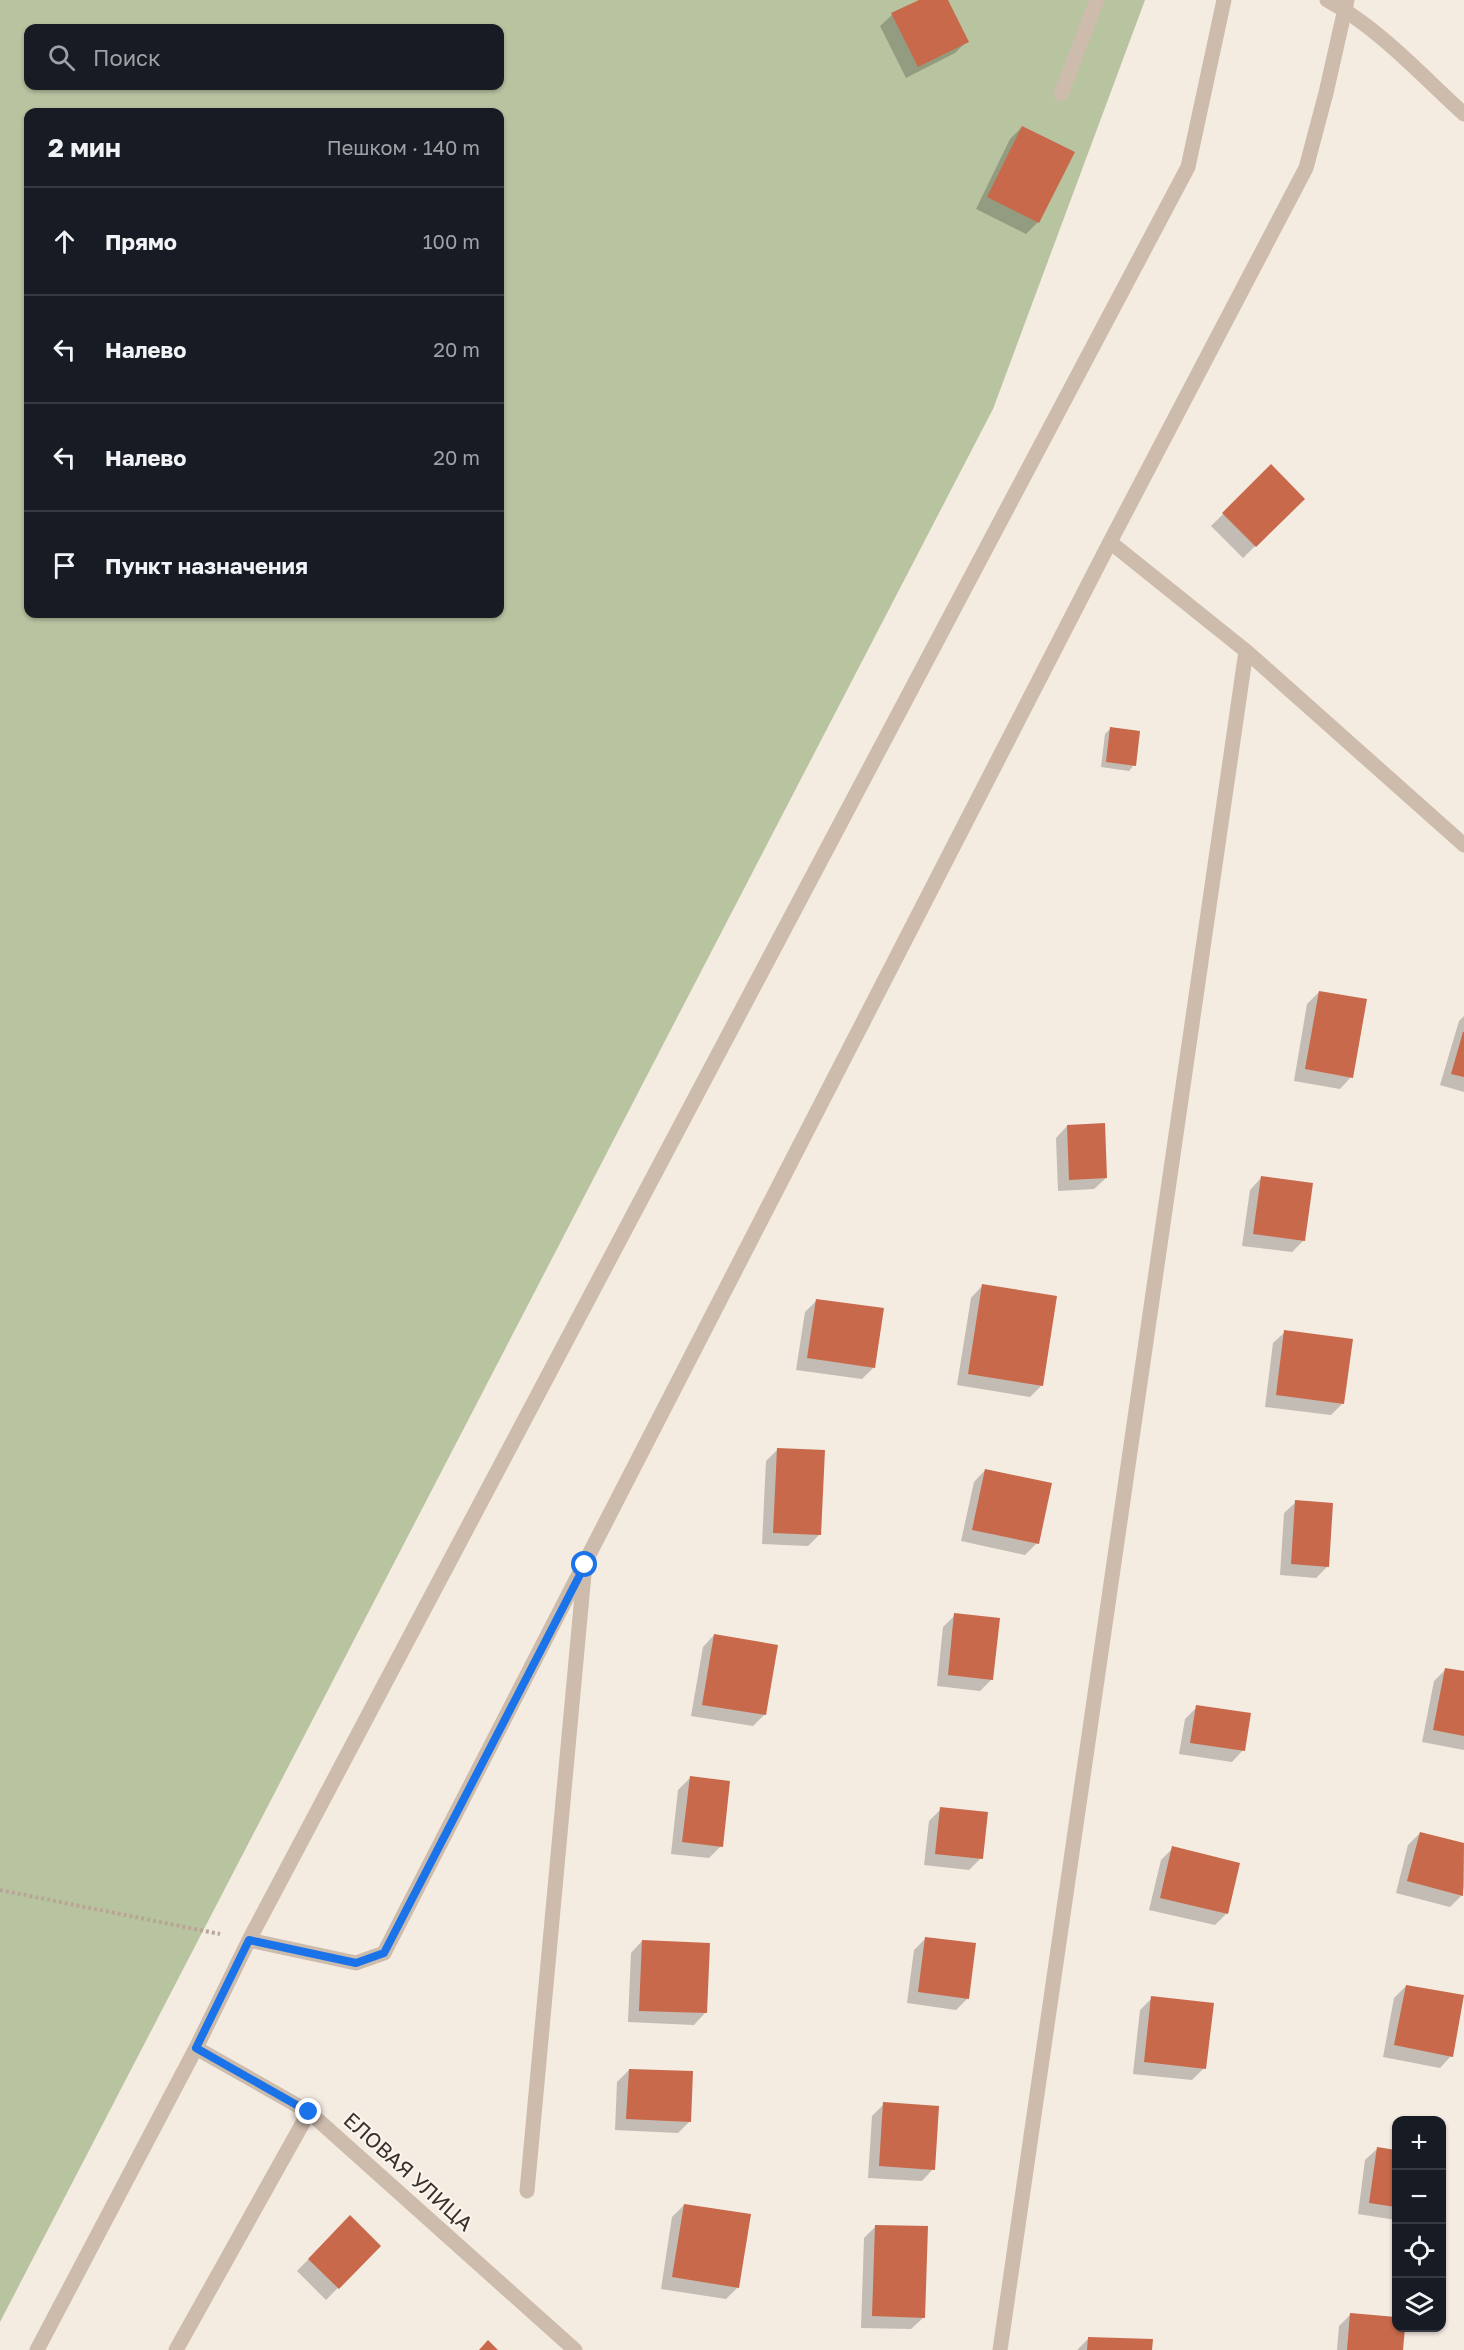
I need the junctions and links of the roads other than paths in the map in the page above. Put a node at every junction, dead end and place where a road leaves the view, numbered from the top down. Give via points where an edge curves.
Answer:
1 (1097, 0) edge
2 (1224, 0) edge
3 (1328, 0) edge
4 (1347, 5) edge
5 (1061, 93) dead end
6 (1464, 114) edge
7 (1110, 542) junction
8 (1246, 651) junction
9 (1464, 845) edge
10 (585, 1565) junction
11 (249, 1940) junction
12 (196, 2048) junction
13 (309, 2112) junction
14 (527, 2191) dead end
15 (37, 2350) edge
16 (176, 2350) edge
17 (575, 2350) edge
18 (1000, 2350) edge

1 - 5 street
2 - 11 street via 1188,167
3 - 4 street
4 - 6 street
4 - 7 street via 1306,168
7 - 8 street
7 - 10 street
8 - 9 street
8 - 18 street
10 - 11 street via 384,1953 356,1963
10 - 14 street
11 - 12 street
12 - 13 street, ЕЛОВАЯ УЛИЦА
12 - 15 street
13 - 16 street
13 - 17 street, ЕЛОВАЯ УЛИЦА

